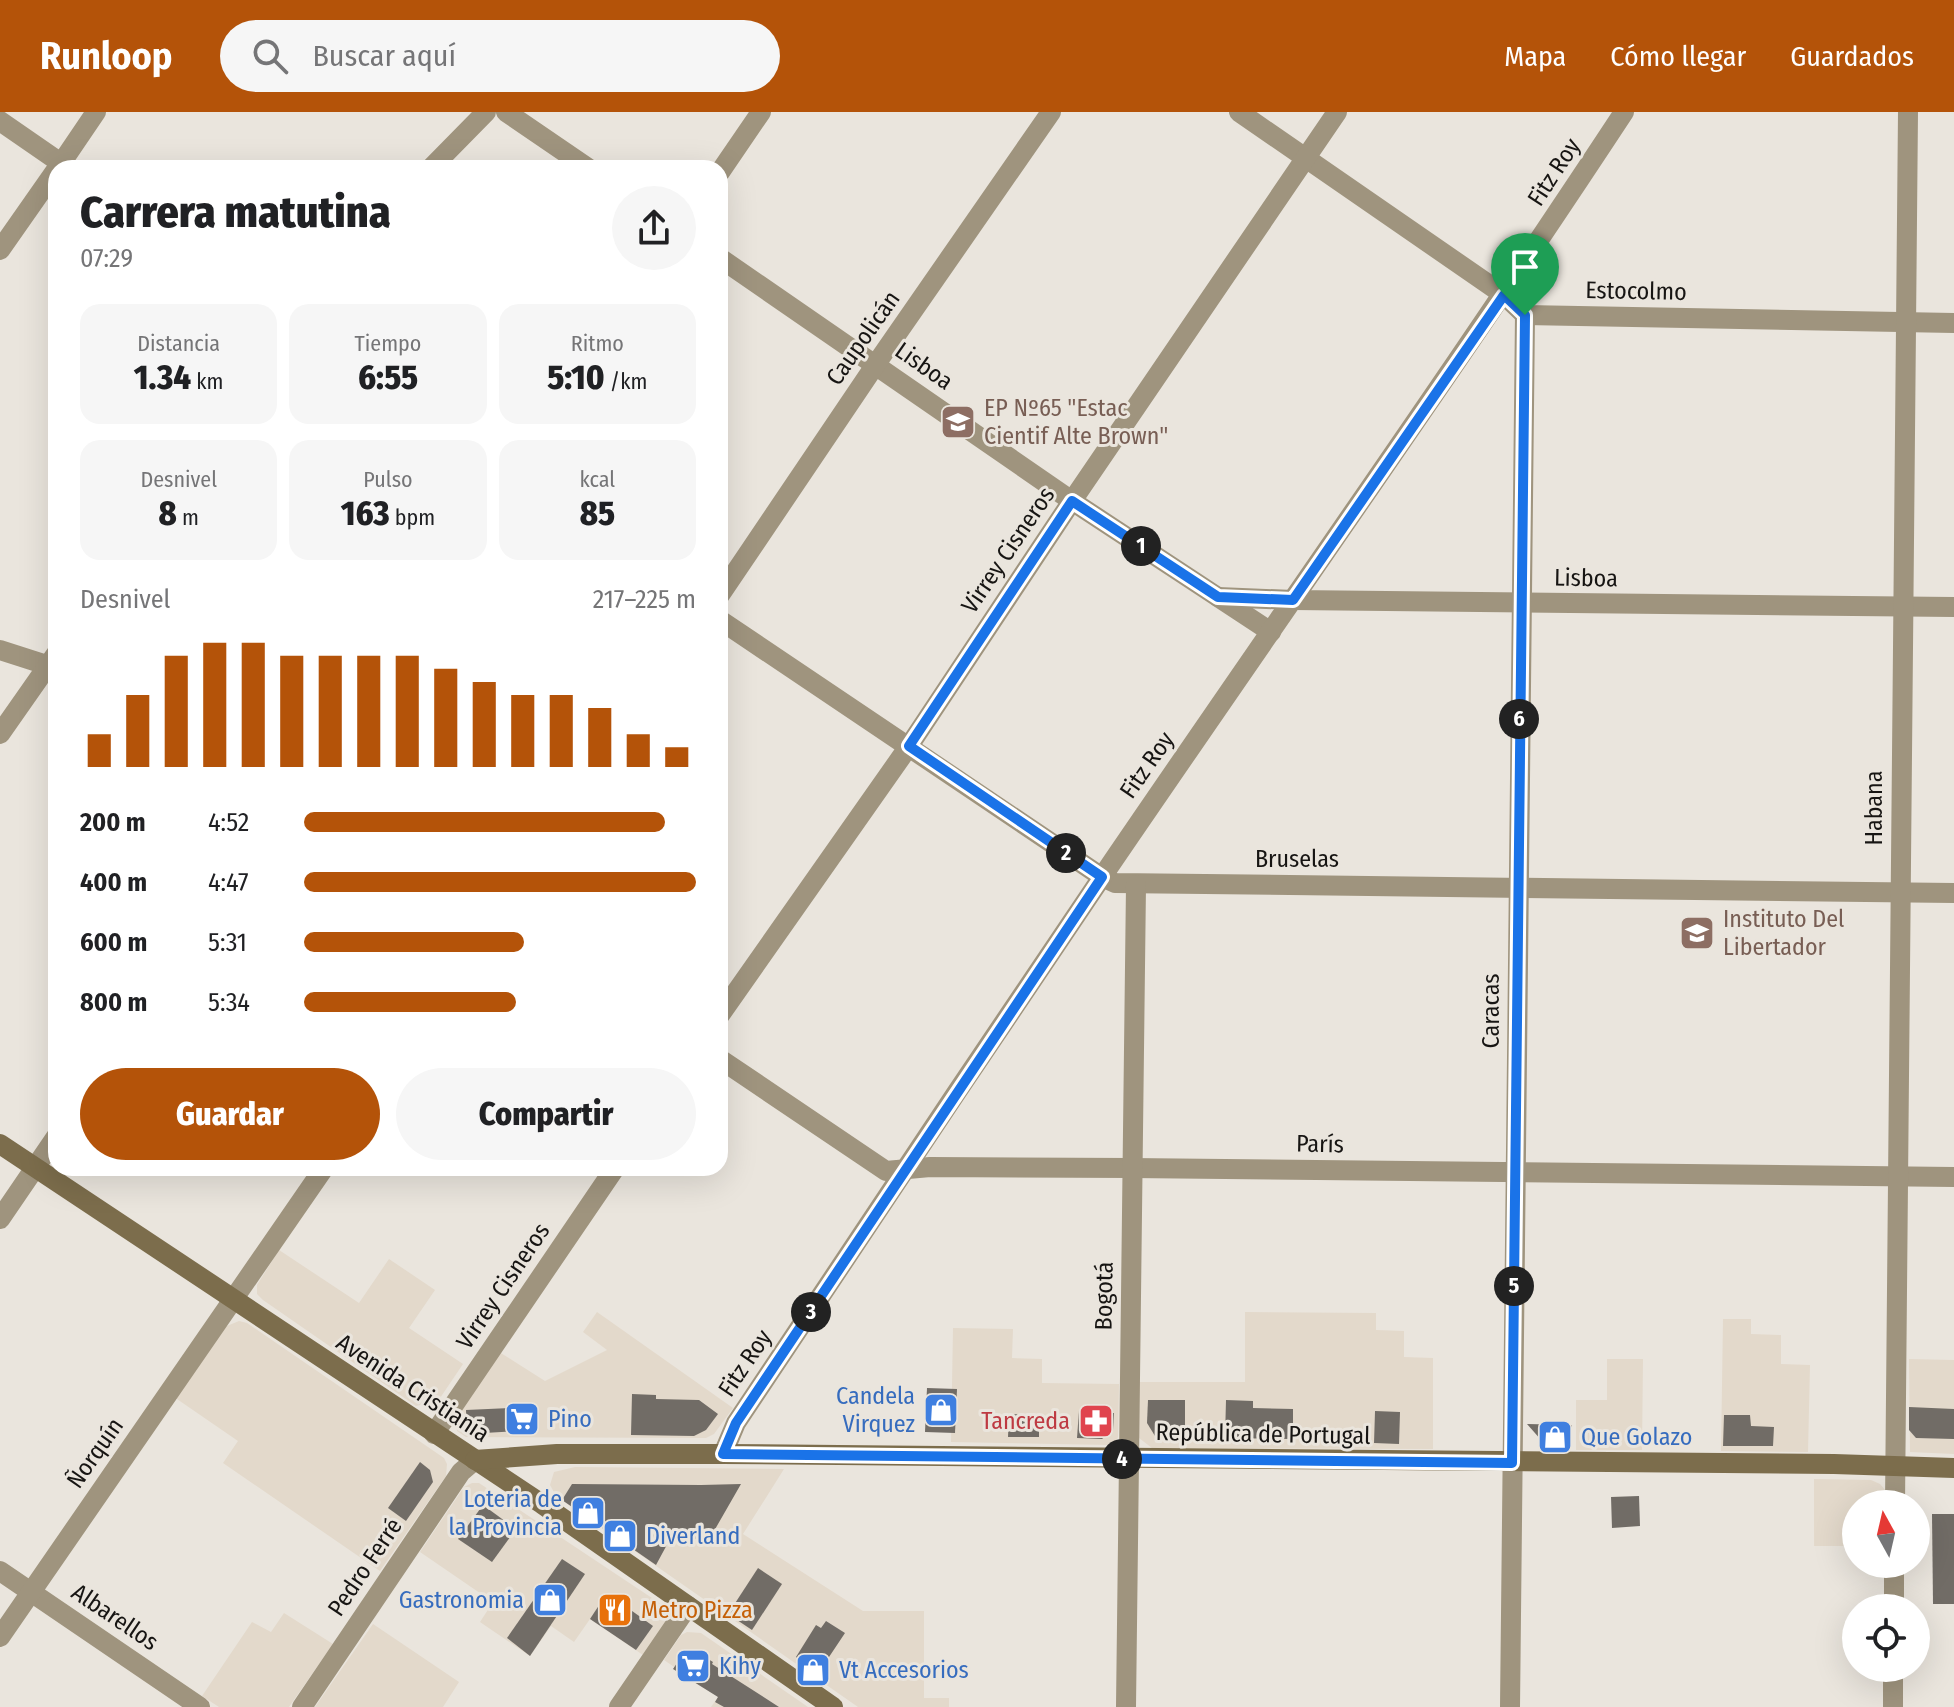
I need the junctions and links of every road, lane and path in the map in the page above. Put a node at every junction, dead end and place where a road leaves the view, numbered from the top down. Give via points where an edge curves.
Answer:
1 (96, 112) edge
2 (486, 112) edge
3 (506, 112) edge
4 (761, 112) edge
5 (1051, 112) edge
6 (1239, 112) edge
7 (1337, 112) edge
8 (1624, 112) edge
9 (1908, 112) edge
10 (0, 121) edge
11 (1306, 159) junction
12 (52, 160) edge
13 (65, 160) edge
14 (439, 160) edge
15 (576, 160) edge
16 (728, 160) edge
17 (48, 185) edge
18 (0, 250) edge
19 (728, 263) edge
20 (1504, 295) junction
21 (1525, 315) junction
22 (1904, 322) junction
23 (1954, 323) edge
24 (876, 364) junction
25 (1072, 501) junction
26 (728, 583) edge
27 (1218, 597) junction
28 (1293, 600) junction
29 (1520, 603) junction
30 (1902, 607) junction
31 (1954, 607) edge
32 (728, 625) edge
33 (1271, 632) junction
34 (0, 650) edge
35 (48, 662) edge
36 (48, 670) edge
37 (0, 734) edge
38 (909, 746) junction
39 (1102, 877) junction
40 (1136, 885) junction
41 (1518, 886) junction
42 (1900, 893) junction
43 (1954, 893) edge
44 (728, 1004) edge
45 (728, 1064) edge
46 (0, 1144) edge
47 (48, 1148) edge
48 (35, 1167) junction
49 (1131, 1168) junction
50 (905, 1170) junction
51 (1516, 1173) junction
52 (48, 1176) edge
53 (48, 1176) edge
54 (318, 1176) edge
55 (610, 1176) edge
56 (1897, 1176) junction
57 (1954, 1177) edge
58 (0, 1219) edge
59 (233, 1300) junction
60 (434, 1434) junction
61 (723, 1454) junction
62 (1128, 1459) junction
63 (475, 1460) junction
64 (1512, 1463) junction
65 (1895, 1466) junction
66 (1954, 1468) edge
67 (1895, 1490) edge
68 (0, 1571) edge
69 (31, 1592) junction
70 (688, 1606) junction
71 (0, 1637) edge
72 (1893, 1682) edge
73 (200, 1707) edge
74 (302, 1707) edge
75 (619, 1707) edge
76 (833, 1707) edge
77 (1126, 1707) edge
78 (1510, 1707) edge
79 (1893, 1707) edge

1 - 13 street
2 - 14 street
3 - 15 street
4 - 16 street
5 - 24 street, Caupolicán
6 - 11 street
7 - 11 street, Virrey Cisneros
8 - 20 street, Fitz Roy
9 - 22 street, Habana
10 - 12 street
11 - 20 street
11 - 25 street, Virrey Cisneros
17 - 18 street
19 - 24 street, Lisboa
20 - 21 street
20 - 28 street, Fitz Roy
21 - 22 street, Estocolmo
21 - 29 street, Caracas
22 - 23 street, Estocolmo
22 - 30 street, Habana
24 - 25 street, Lisboa
24 - 26 street, Caupolicán
25 - 27 street, Lisboa
25 - 38 street, Virrey Cisneros
27 - 28 street, Lisboa
27 - 33 street, Lisboa
28 - 29 street, Lisboa
28 - 33 street, Fitz Roy
29 - 30 street, Lisboa
29 - 41 street, Caracas
30 - 31 street, Lisboa
30 - 42 street, Habana
32 - 38 street, Bruselas
33 - 39 street, Fitz Roy
34 - 35 street
36 - 37 street
38 - 39 street, Bruselas
38 - 44 street, Virrey Cisneros
39 - 40 street, Bruselas
39 - 50 street, Fitz Roy
40 - 41 street, Bruselas
40 - 49 street, Bogotá
41 - 42 street, Bruselas
41 - 51 street, Caracas
42 - 43 street, Bruselas
42 - 56 street, Habana
45 - 50 street, París via 886,1171
46 - 48 main road, Avenida Cristianía
47 - 48 street
48 - 53 main road, Avenida Cristianía
48 - 58 street
49 - 50 street, París
49 - 51 street, París
49 - 62 street, Bogotá
50 - 61 street, Fitz Roy via 736,1423
51 - 56 street, París
51 - 64 street, Caracas
52 - 59 main road, Avenida Cristianía
54 - 59 street
55 - 60 street, Virrey Cisneros
56 - 57 street, París
56 - 65 street, Habana
59 - 60 main road, Avenida Cristianía
59 - 69 street, Ñorquín
60 - 63 main road, Avenida Cristianía
61 - 62 main road, República de Portugal
61 - 63 main road, República de Portugal via 557,1454
62 - 64 main road, República de Portugal
62 - 77 street, Bogotá
63 - 70 main road, Avenida Cristianía
63 - 74 street, Pedro Ferré via 461,1472
64 - 65 main road, República de Portugal
64 - 78 street, Caracas
65 - 66 main road, República de Portugal
65 - 67 street, Habana
68 - 69 street, Albarellos
69 - 71 street, Ñorquín
69 - 73 street, Albarellos
70 - 75 street
70 - 76 main road, Avenida Cristianía
72 - 79 street

